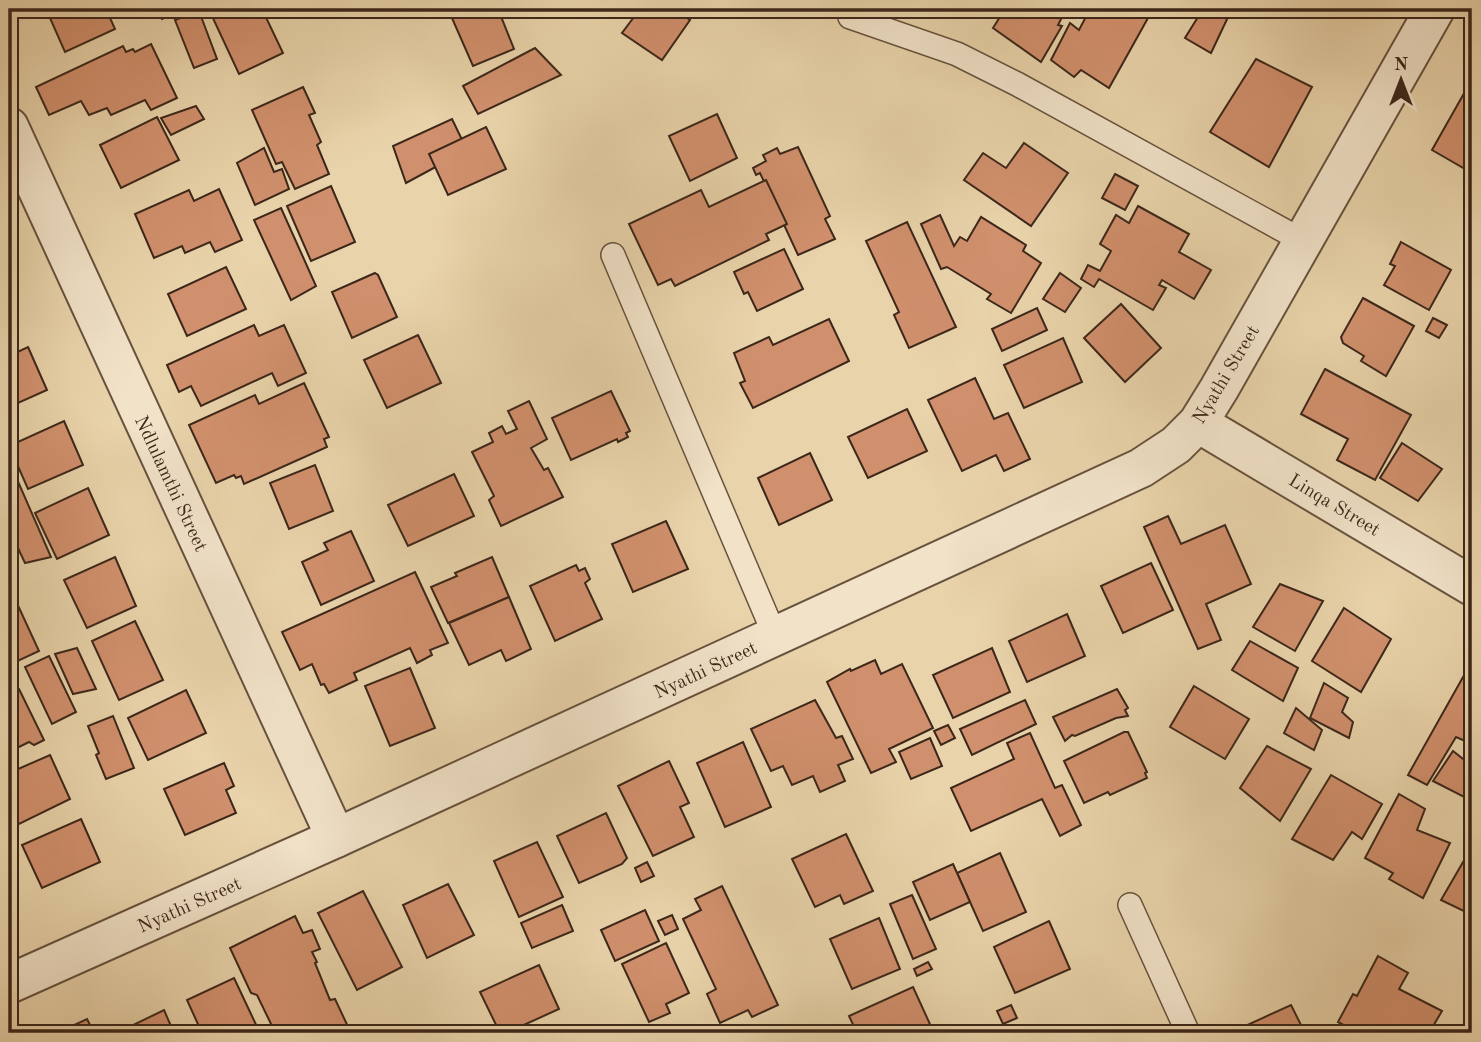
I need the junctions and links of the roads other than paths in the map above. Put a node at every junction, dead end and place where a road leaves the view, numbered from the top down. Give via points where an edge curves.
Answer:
1 (1435, 9) edge
2 (850, 17) dead end
3 (9, 127) edge
4 (1303, 241) junction
5 (613, 255) dead end
6 (1198, 423) junction
7 (1472, 586) edge
8 (775, 636) junction
9 (336, 838) junction
10 (1130, 905) dead end
11 (9, 984) edge
12 (1188, 1033) edge

1 - 4 street, Nyathi Street
2 - 4 lane via 957,54
3 - 9 street, Ndlulamthi Street
4 - 6 street, Nyathi Street
5 - 8 lane
6 - 7 street, Linqa Street
6 - 8 street, Nyathi Street via 1176,445 1141,468
8 - 9 street, Nyathi Street
9 - 11 street, Nyathi Street
10 - 12 lane

